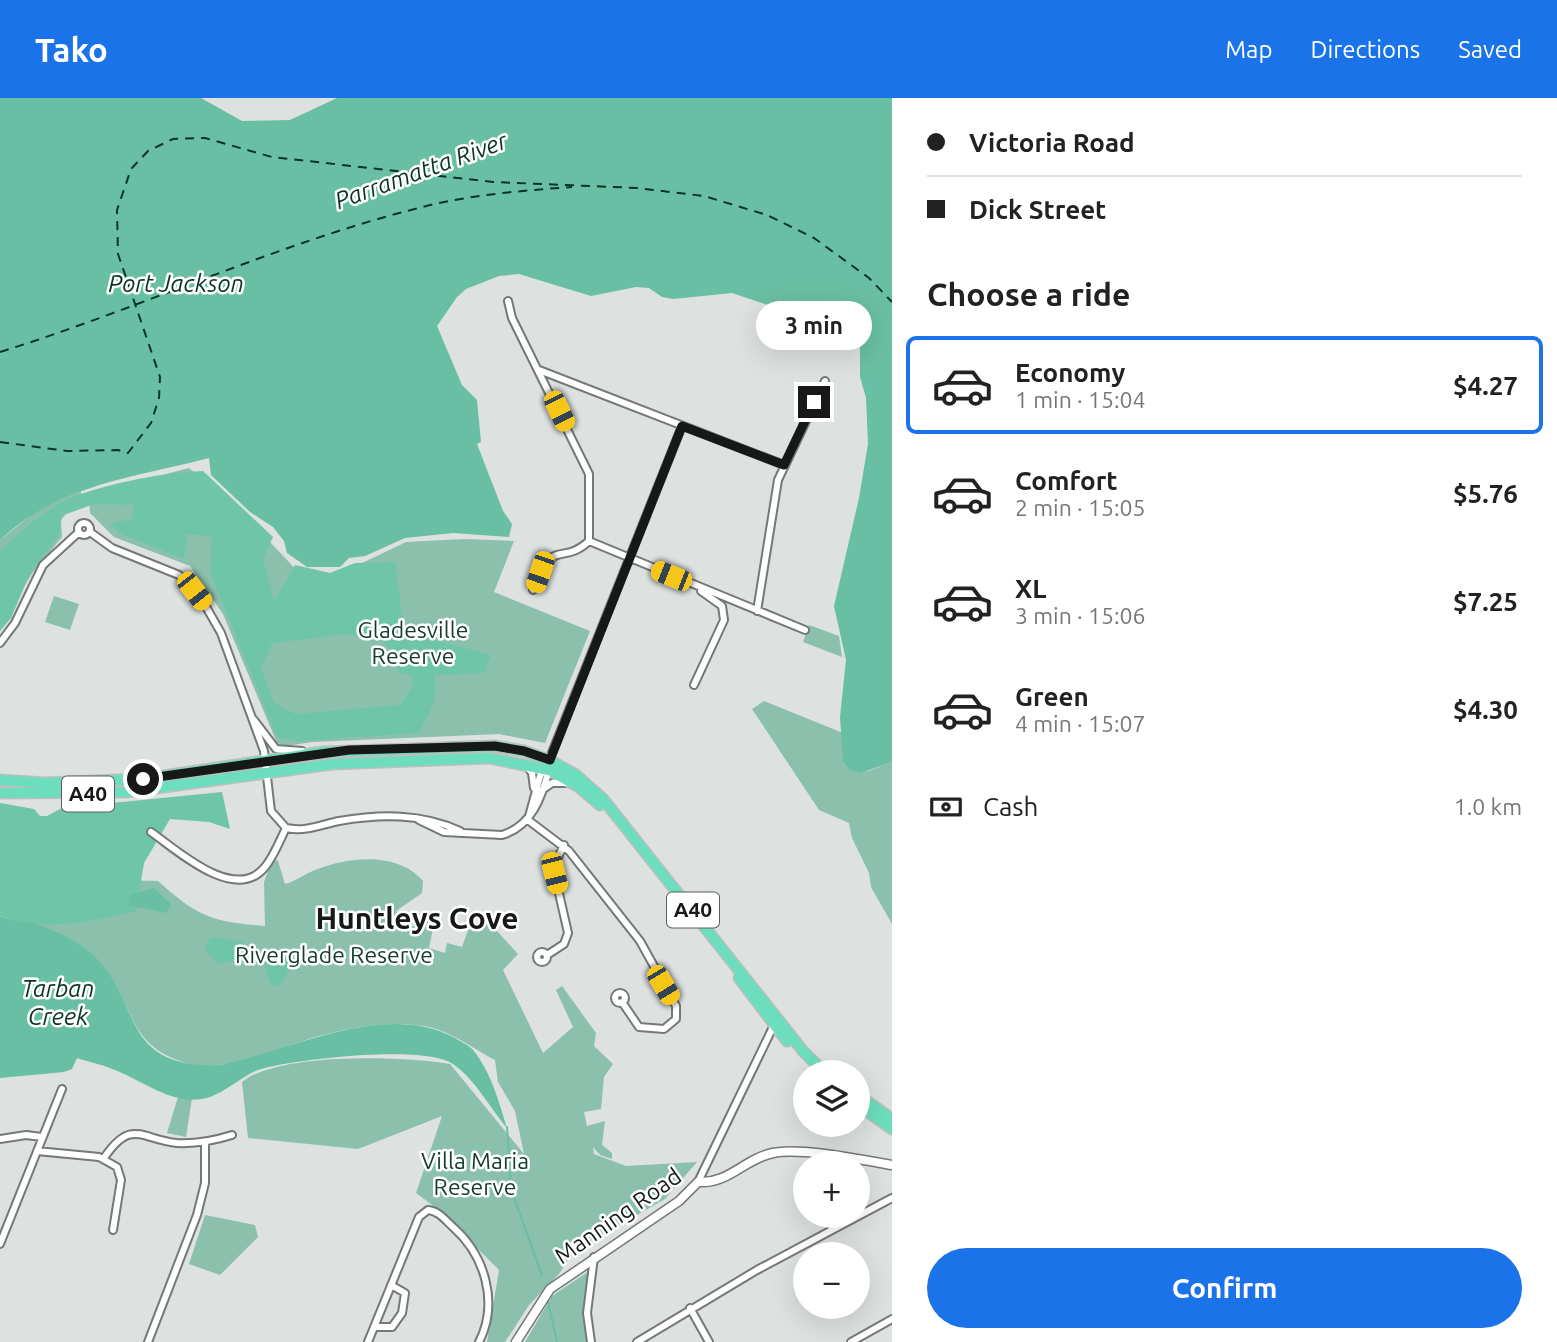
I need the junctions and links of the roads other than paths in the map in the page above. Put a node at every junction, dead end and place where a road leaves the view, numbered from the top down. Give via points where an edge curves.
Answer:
1 (508, 301) dead end
2 (539, 370) junction
3 (825, 381) dead end
4 (682, 426) junction
5 (784, 465) junction
6 (589, 541) junction
7 (629, 559) junction
8 (688, 583) junction
9 (533, 590) dead end
10 (757, 611) junction
11 (805, 630) dead end
12 (0, 643) edge
13 (694, 685) dead end
14 (251, 716) junction
15 (323, 752) junction
16 (509, 760) junction
17 (266, 761) junction
18 (547, 766) junction
19 (267, 773) junction
20 (0, 780) edge
21 (579, 786) junction
22 (542, 790) junction
23 (0, 793) edge
24 (534, 794) junction
25 (528, 820) junction
26 (286, 828) junction
27 (151, 832) dead end
28 (564, 845) junction
29 (547, 955) dead end
30 (622, 1002) dead end
31 (774, 1025) junction
32 (804, 1060) edge
33 (813, 1060) edge
34 (62, 1088) dead end
35 (870, 1103) edge
36 (870, 1113) edge
37 (892, 1119) edge
38 (892, 1129) edge
39 (232, 1135) dead end
40 (42, 1137) junction
41 (0, 1139) edge
42 (205, 1143) junction
43 (37, 1151) junction
44 (104, 1157) junction
45 (892, 1165) edge
46 (698, 1182) junction
47 (892, 1198) edge
48 (113, 1230) dead end
49 (0, 1242) edge
50 (594, 1256) junction
51 (391, 1285) junction
52 (690, 1308) junction
53 (892, 1319) edge
54 (374, 1327) junction
55 (148, 1342) edge
56 (368, 1342) edge
57 (479, 1342) edge
58 (516, 1342) edge
59 (591, 1342) edge
60 (637, 1342) edge
61 (709, 1342) edge
62 (851, 1342) edge

1 - 2 street
2 - 4 street
2 - 6 street via 589,474
3 - 5 street
4 - 5 street
4 - 7 street
5 - 10 street
6 - 7 street
6 - 9 street via 551,556
7 - 8 street
7 - 18 street
8 - 10 street
8 - 13 street via 715,599 724,612
10 - 11 street
12 - 14 street via 15,624 43,565 79,532 90,532 113,548 170,570 187,583 217,625
14 - 15 street via 276,749
14 - 17 street
15 - 17 highway, A40
15 - 18 highway, A40 via 495,746 524,751
16 - 18 highway, A40
16 - 19 highway, A40 via 332,764
16 - 24 street via 530,769
17 - 19 street
17 - 20 highway, A40 via 143,779
18 - 21 highway, A40
18 - 22 street
18 - 24 street
18 - 33 highway, A40 via 576,775 603,799
19 - 23 highway, A40 via 126,792
19 - 26 street via 271,811
21 - 22 street via 556,782
21 - 31 highway, A40 via 610,817
22 - 25 street
24 - 25 street
25 - 26 street via 502,835 385,815 306,830
25 - 28 street
26 - 27 street via 265,868 228,880 197,866
28 - 29 street via 553,867 568,933 564,944
28 - 30 street via 640,941 676,1006 676,1019 664,1029 639,1027
31 - 32 highway, A40
31 - 46 street
34 - 40 street
35 - 37 highway
36 - 38 highway
39 - 42 street
40 - 41 street
40 - 43 street
42 - 44 street via 174,1143 136,1133 125,1136
42 - 55 street via 205,1183 197,1215
43 - 44 street
43 - 49 street
44 - 48 street via 121,1175
45 - 46 street, Manning Road via 781,1152 761,1157 714,1184
46 - 50 street, Manning Road via 680,1201
47 - 52 street
50 - 58 street, Manning Road via 544,1296
50 - 59 street via 587,1313
51 - 54 street
51 - 54 street via 405,1293 402,1313 392,1327
51 - 57 street via 419,1217 428,1210 440,1215 462,1235 486,1274 486,1325
52 - 60 street
52 - 61 street
53 - 62 street
54 - 56 street

